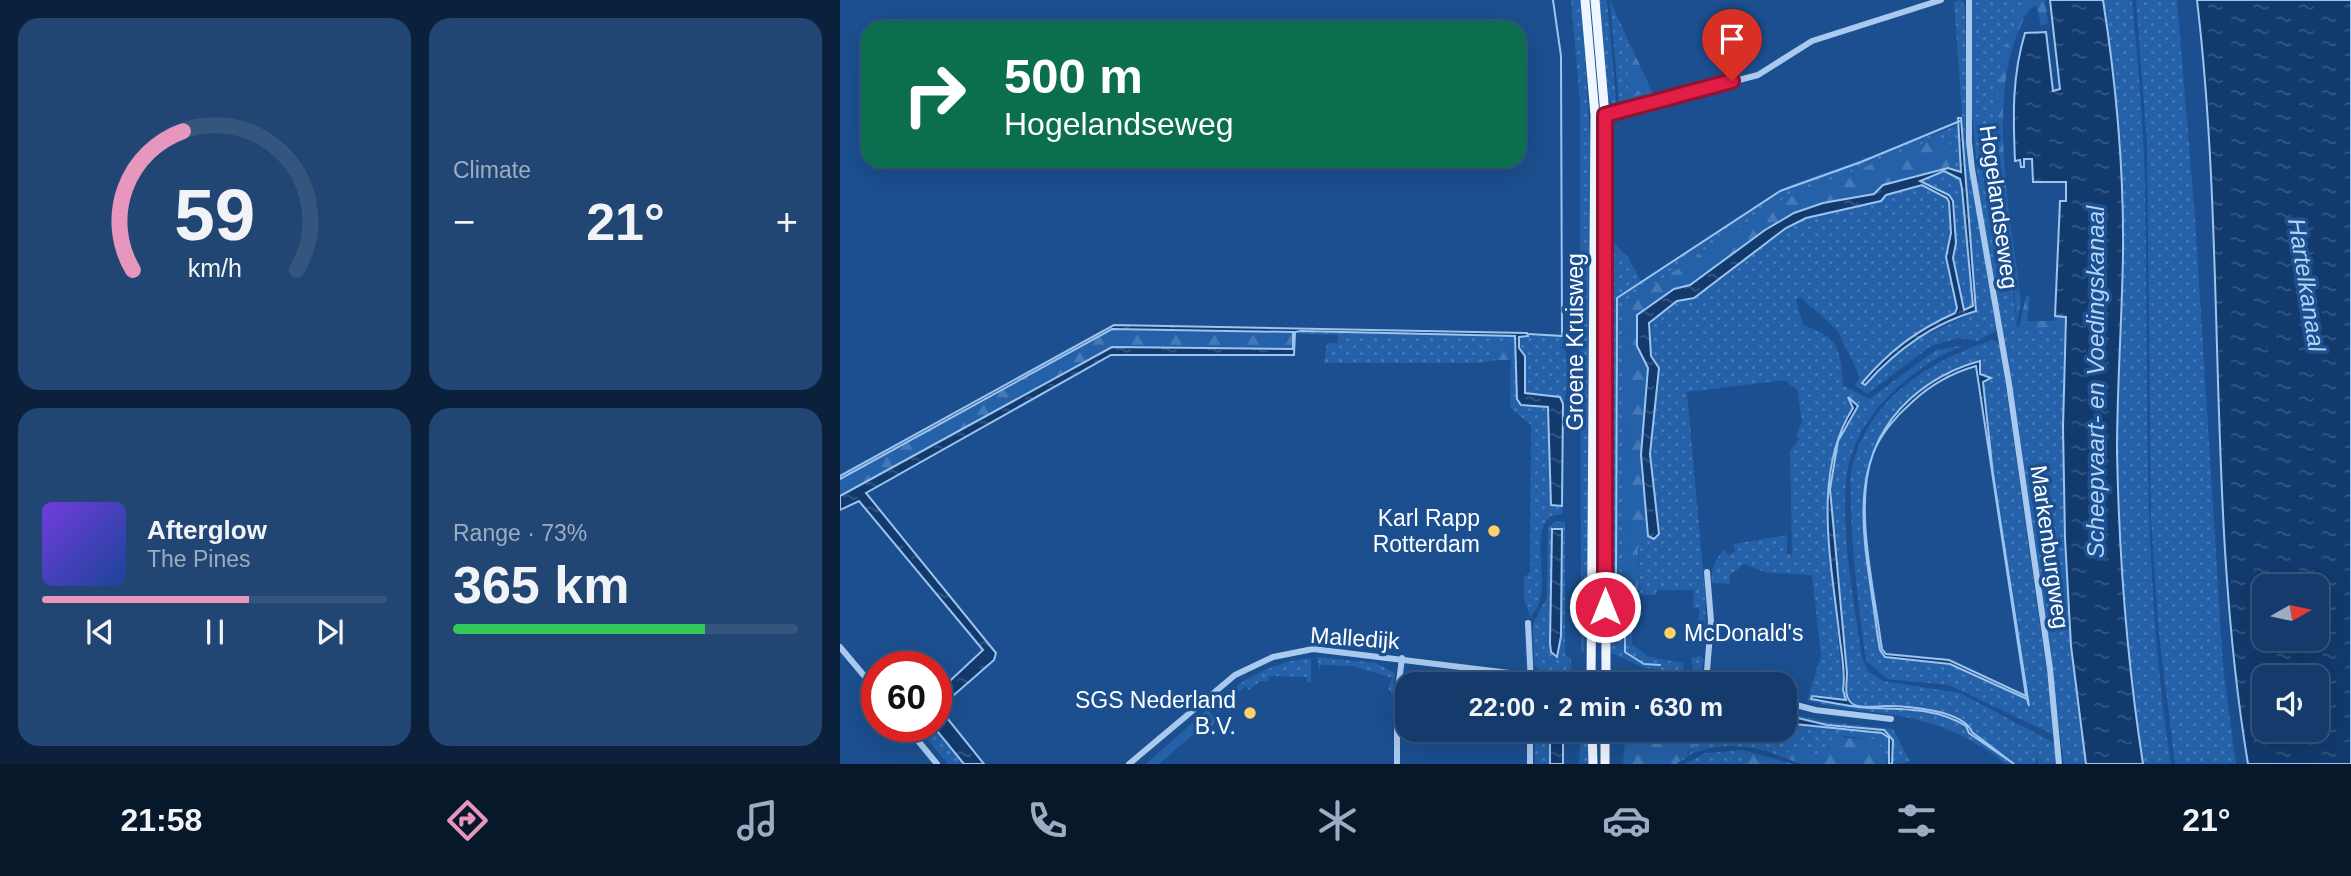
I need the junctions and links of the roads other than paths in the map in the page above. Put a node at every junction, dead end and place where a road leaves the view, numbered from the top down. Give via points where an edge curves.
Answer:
1 (1585, 0) edge
2 (1595, 0) edge
3 (1941, 0) edge
4 (1969, 0) edge
5 (1600, 115) junction
6 (2001, 335) joint
7 (1707, 572) dead end
8 (1528, 623) dead end
9 (840, 647) edge
10 (1402, 658) junction
11 (861, 672) edge
12 (1502, 672) edge
13 (1531, 672) edge
14 (1591, 672) edge
15 (1606, 672) edge
16 (1706, 672) edge
17 (1797, 705) edge
18 (1891, 719) dead end
19 (919, 742) edge
20 (1530, 742) edge
21 (1592, 742) edge
22 (1605, 742) edge
23 (937, 764) edge
24 (1129, 764) edge
25 (1397, 764) edge
26 (1530, 764) edge
27 (1593, 764) edge
28 (1605, 764) edge
29 (2059, 764) edge

1 - 5 main road, Groene Kruisweg
2 - 5 main road, Groene Kruisweg
3 - 5 street via 1812,41 1758,75
4 - 6 street, Hogelandseweg via 1969,142
5 - 14 main road, Groene Kruisweg
5 - 15 main road, Groene Kruisweg
6 - 29 street, Markenburgweg via 2050,669
7 - 16 street via 1711,630
8 - 13 street
9 - 11 street
10 - 12 street, Malledijk
10 - 24 street, Malledijk via 1314,649 1254,664
10 - 25 street
17 - 18 street
19 - 23 street
20 - 26 street
21 - 27 main road
22 - 28 main road

